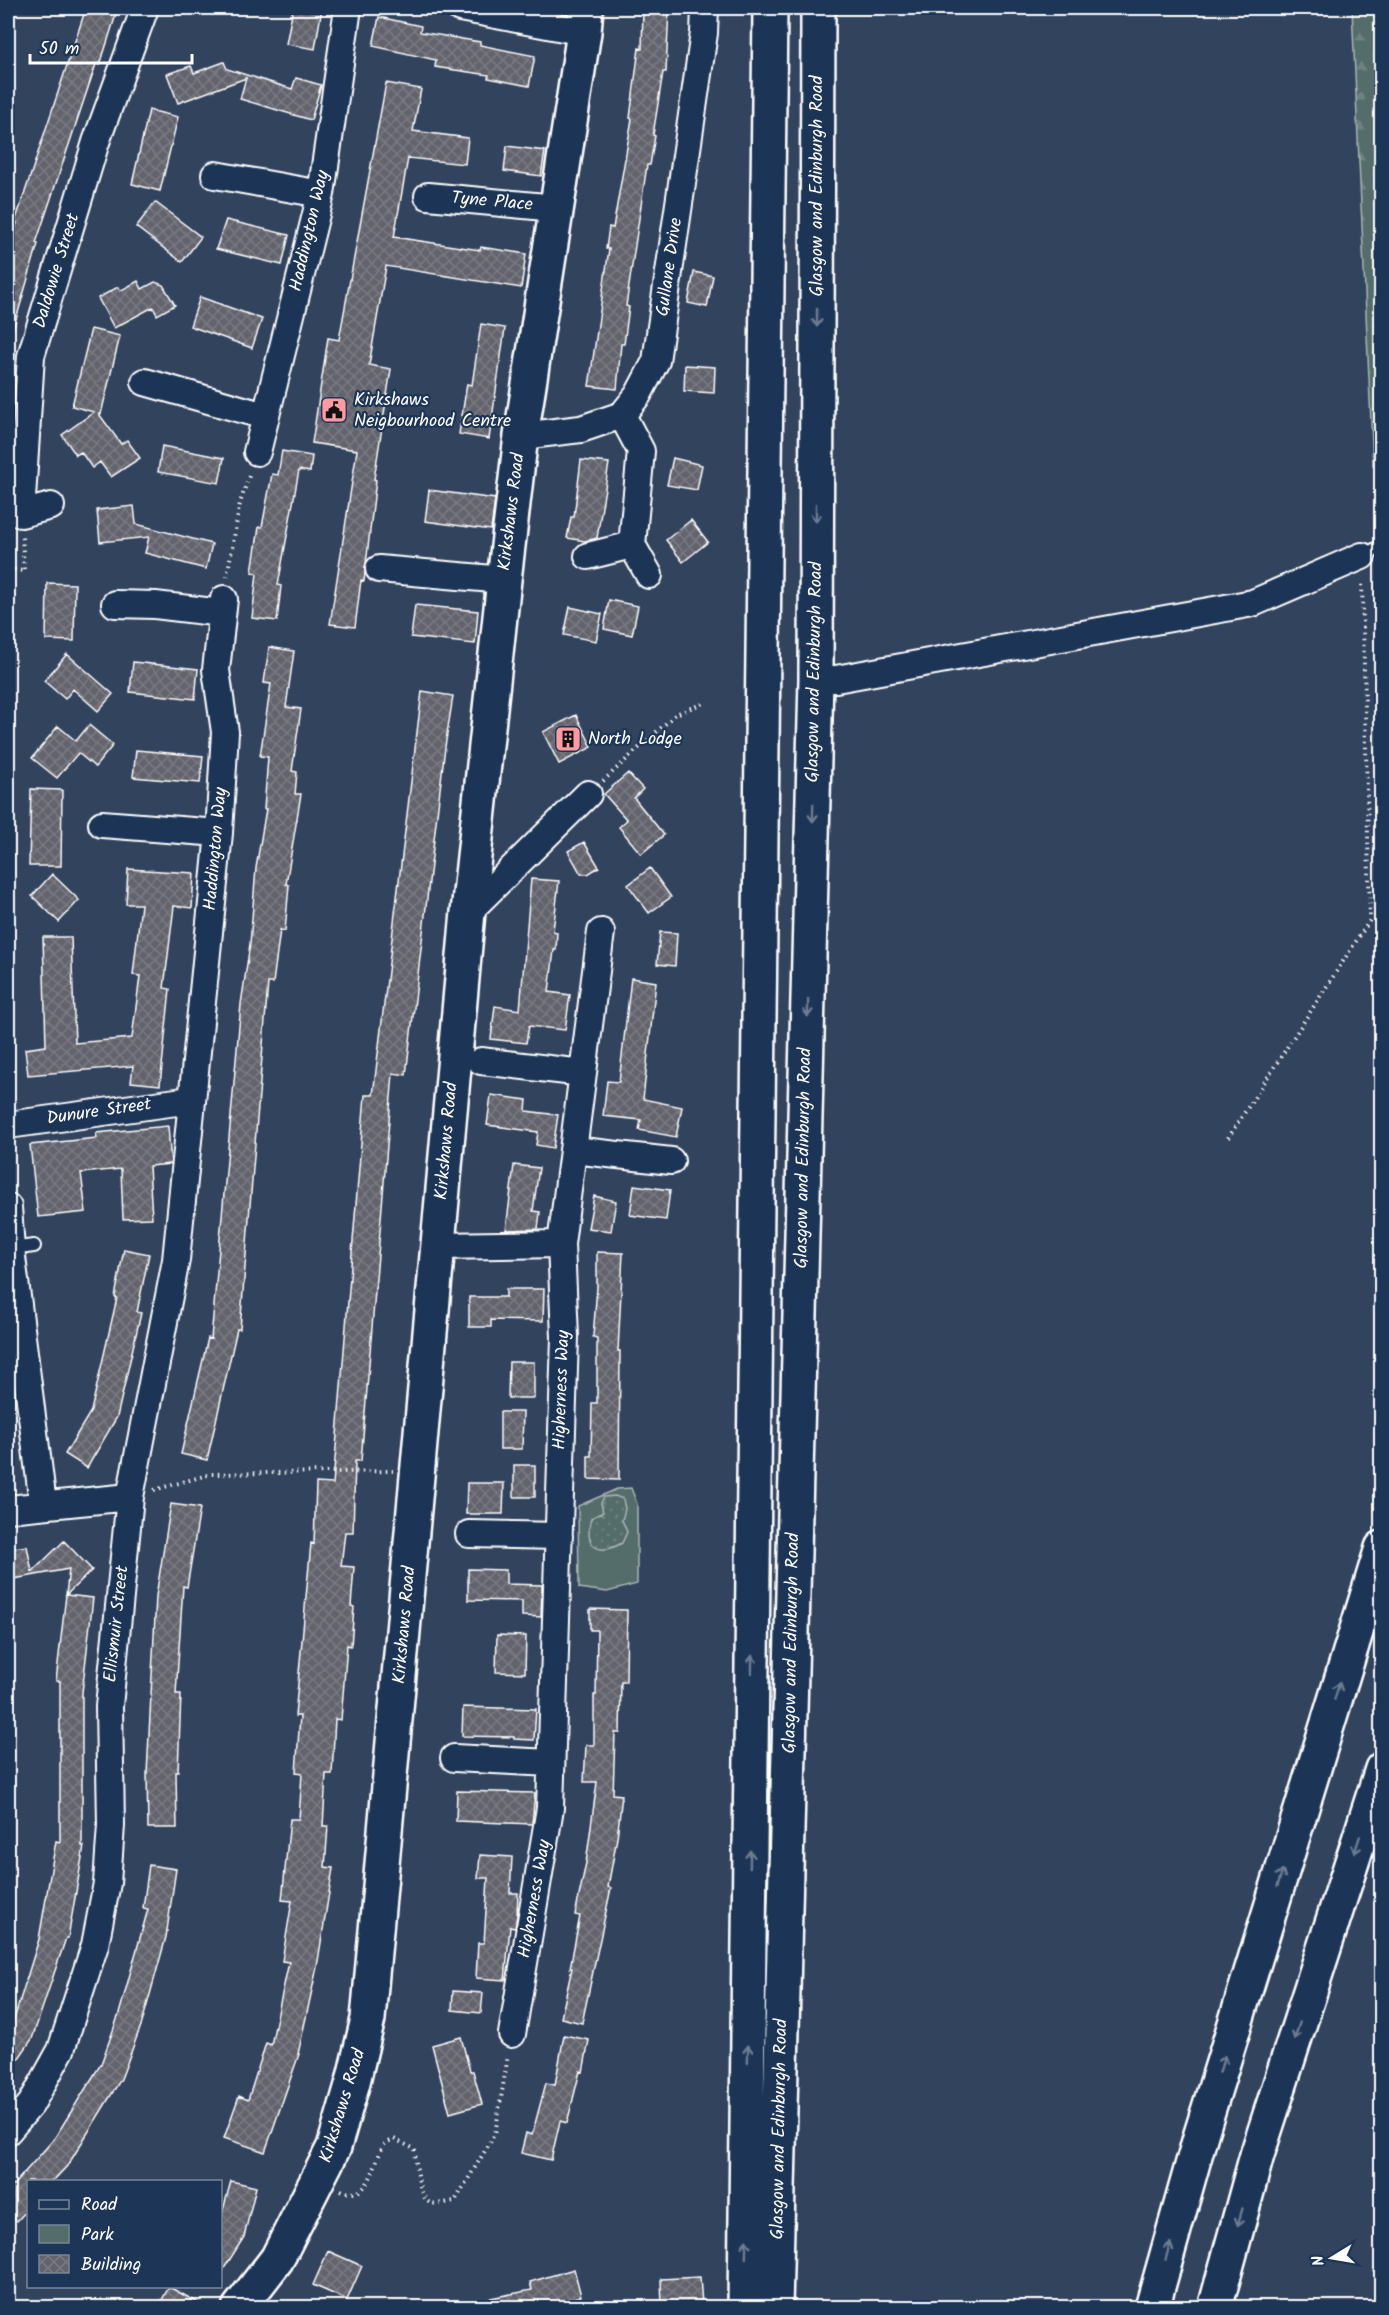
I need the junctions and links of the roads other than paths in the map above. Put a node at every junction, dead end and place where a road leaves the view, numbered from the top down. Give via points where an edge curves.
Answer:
1 (145, 8) edge
2 (348, 8) edge
3 (460, 8) edge
4 (705, 8) edge
5 (770, 8) edge
6 (818, 8) edge
7 (585, 20) edge
8 (215, 176) dead end
9 (321, 194) junction
10 (428, 196) dead end
11 (556, 208) junction
12 (145, 382) dead end
13 (622, 415) junction
14 (265, 416) junction
15 (521, 436) junction
16 (257, 452) road end
17 (51, 506) dead end
18 (632, 545) junction
19 (1372, 551) edge
20 (588, 555) dead end
21 (379, 569) dead end
22 (649, 575) dead end
23 (504, 580) junction
24 (115, 604) dead end
25 (816, 679) junction
26 (588, 794) road end
27 (102, 824) dead end
28 (219, 833) junction
29 (468, 912) junction
30 (601, 932) dead end
31 (481, 1061) dead end
32 (583, 1073) junction
33 (191, 1100) junction
34 (8, 1125) edge
35 (573, 1150) junction
36 (671, 1161) dead end
37 (8, 1207) edge
38 (561, 1244) junction
39 (438, 1245) junction
40 (130, 1497) junction
41 (43, 1504) junction
42 (8, 1509) edge
43 (469, 1534) dead end
44 (559, 1536) junction
45 (1382, 1548) edge
46 (454, 1758) dead end
47 (551, 1763) junction
48 (1382, 1769) edge
49 (512, 2034) road end
50 (8, 2131) edge
51 (239, 2307) edge
52 (745, 2307) edge
53 (776, 2307) edge
54 (1152, 2307) edge
55 (1215, 2307) edge

1 - 17 street, Daldowie Street via 96,142 31,356 21,514
2 - 9 street, Haddington Way
3 - 7 street
4 - 13 street, Gullane Drive via 656,361
52 -> 5 main road, Glasgow and Edinburgh Road
6 -> 25 main road, Glasgow and Edinburgh Road
7 - 11 main road, Kirkshaws Road
8 - 9 street
9 - 14 street, Haddington Way
10 - 11 street, Tyne Place
11 - 15 main road, Kirkshaws Road
12 - 14 street
13 - 15 street via 581,429
13 - 18 street via 641,451
14 - 16 street, Haddington Way
15 - 23 main road, Kirkshaws Road
18 - 20 street
18 - 22 street
19 - 25 street via 1252,603 836,680
21 - 23 street
23 - 29 main road, Kirkshaws Road
24 - 28 street, Haddington Way via 223,606 216,670 225,732
25 -> 53 main road, Glasgow and Edinburgh Road
26 - 29 street
27 - 28 street
28 - 33 street, Haddington Way
29 - 39 main road, Kirkshaws Road
30 - 32 street, Higherness Way
31 - 32 street
32 - 35 street, Higherness Way
33 - 34 street, Dunure Street
33 - 40 street, Ellismuir Street via 176,1260
35 - 36 street
35 - 38 street, Higherness Way
37 - 41 street via 22,1248
38 - 39 street
38 - 44 street, Higherness Way via 565,1337
39 - 51 main road, Kirkshaws Road via 368,2019 334,2147 277,2259
40 - 41 street
40 - 50 street, Ellismuir Street via 109,1706 111,1825 107,1883 95,1945 62,2050 31,2104
41 - 42 street
43 - 44 street
44 - 47 street, Higherness Way
54 -> 45 main road via 1201,2134
46 - 47 street
47 - 49 street, Higherness Way via 550,1808
48 -> 55 main road via 1257,2155

